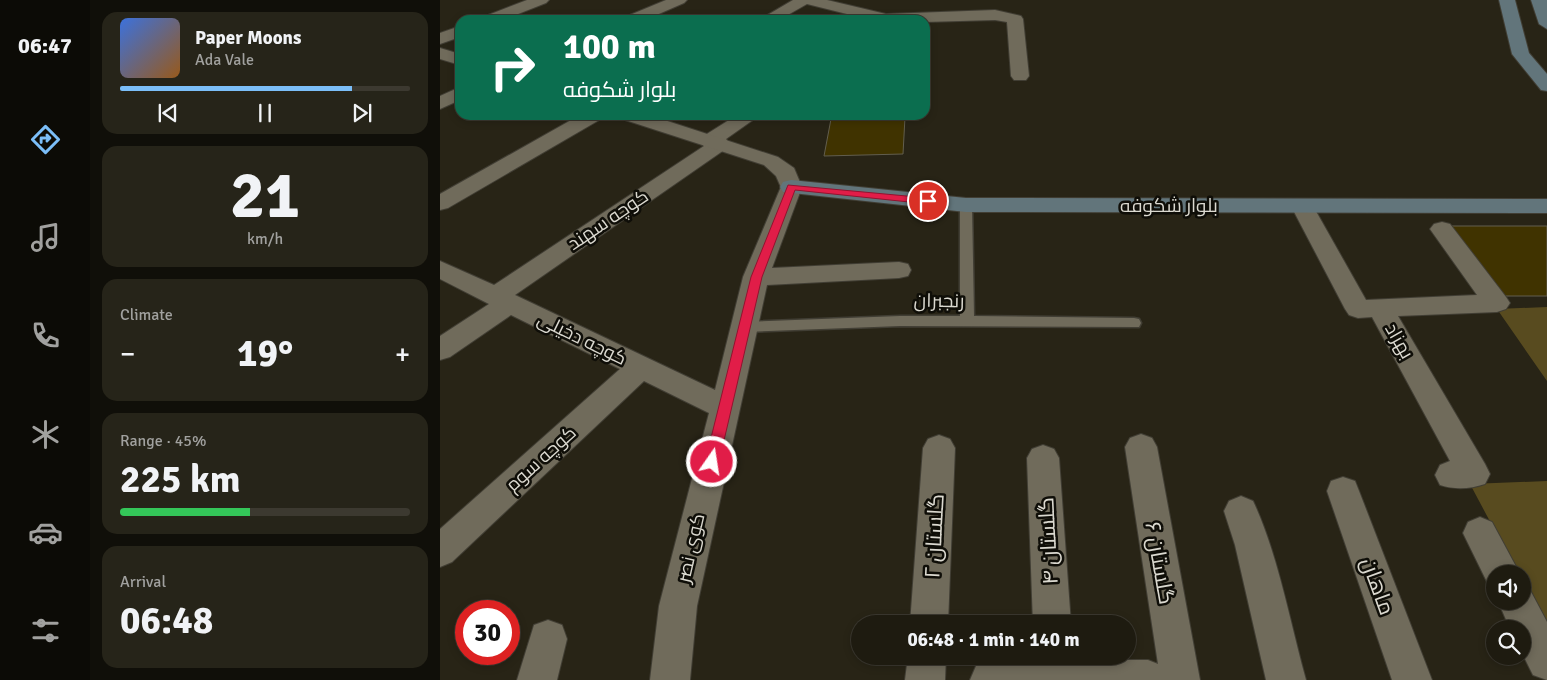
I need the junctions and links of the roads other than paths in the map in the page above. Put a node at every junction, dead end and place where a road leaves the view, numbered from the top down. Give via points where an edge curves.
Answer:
1 (541, 0) edge
2 (678, 0) edge
3 (804, 0) edge
4 (1507, 0) edge
5 (1539, 0) edge
6 (818, 1) edge
7 (502, 15) edge
8 (643, 15) edge
9 (776, 15) edge
10 (868, 15) edge
11 (930, 19) edge
12 (1547, 24) edge
13 (455, 33) edge
14 (440, 39) edge
15 (440, 53) edge
16 (455, 58) edge
17 (1020, 76) dead end
18 (1547, 86) edge
19 (455, 96) edge
20 (440, 103) edge
21 (585, 120) edge
22 (645, 120) edge
23 (744, 120) edge
24 (715, 142) junction
25 (791, 187) junction
26 (440, 203) edge
27 (966, 205) junction
28 (1302, 206) junction
29 (1547, 206) edge
30 (1442, 229) dead end
31 (440, 270) edge
32 (898, 270) dead end
33 (756, 277) junction
34 (502, 300) junction
35 (1380, 308) junction
36 (967, 322) junction
37 (1134, 323) dead end
38 (744, 327) junction
39 (440, 350) edge
40 (641, 367) junction
41 (725, 408) junction
42 (1141, 447) dead end
43 (939, 448) dead end
44 (1043, 458) dead end
45 (1451, 475) dead end
46 (1343, 491) dead end
47 (1241, 512) dead end
48 (1480, 533) dead end
49 (440, 551) edge
50 (1497, 565) edge
51 (1521, 610) edge
52 (930, 615) edge
53 (1052, 615) edge
54 (548, 639) dead end
55 (1547, 662) edge
56 (926, 665) edge
57 (1055, 672) edge
58 (537, 680) edge
59 (670, 680) edge
60 (925, 680) edge
61 (990, 680) edge
62 (1148, 680) edge
63 (1180, 680) edge
64 (1286, 680) edge
65 (1412, 680) edge

1 - 7 street
2 - 8 street
3 - 9 street
4 - 18 main road via 1521,54
5 - 12 main road
6 - 10 street
11 - 17 street via 1015,19
13 - 14 street
15 - 16 street
19 - 20 street
21 - 26 street
22 - 24 street
23 - 24 street, کوچه سهند
24 - 25 street via 771,161 786,173
24 - 34 street, کوچه سهند
25 - 27 main road, بلوار شکوفه
25 - 33 street, کوی نصر
27 - 28 main road, بلوار شکوفه
27 - 36 lane
28 - 29 main road, بلوار شکوفه
28 - 35 street, بهزاد via 1358,309
30 - 35 street via 1498,303
31 - 34 street, کوچه دخیلی
32 - 33 street
33 - 38 street, کوی نصر
34 - 39 street, کوچه سهند
34 - 40 street, کوچه دخیلی
35 - 45 street, بهزاد via 1474,474
36 - 37 lane, رنجبران
36 - 38 lane, رنجبران via 900,321
38 - 41 street, کوی نصر
40 - 41 street, کوچه دخیلی
40 - 49 street, کوچه سوم
41 - 59 street, کوی نصر via 678,606
42 - 63 street, گلستان ۶
43 - 52 street, گلستان ۲
44 - 53 street, گلستان ۴
46 - 65 street, ماهان
47 - 64 street
48 - 50 street
51 - 55 street
54 - 58 street
56 - 60 street
57 - 61 street
57 - 62 street

